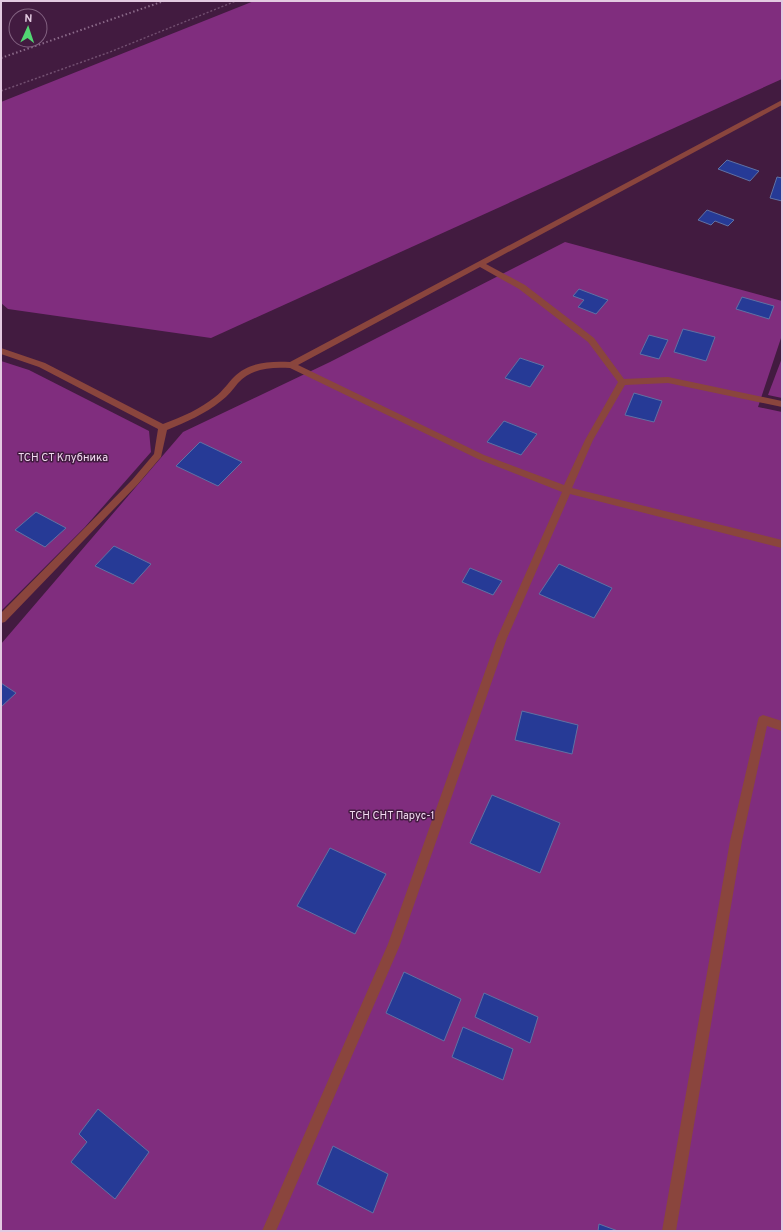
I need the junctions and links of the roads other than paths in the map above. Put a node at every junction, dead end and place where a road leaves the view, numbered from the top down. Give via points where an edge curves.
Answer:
1 (782, 102) edge
2 (480, 264) junction
3 (1, 351) edge
4 (291, 365) junction
5 (622, 382) junction
6 (782, 404) edge
7 (164, 428) junction
8 (567, 490) junction
9 (782, 544) edge
10 (1, 619) edge
11 (782, 726) edge
12 (269, 1231) edge
13 (669, 1231) edge

1 - 2 street
2 - 4 street
2 - 5 street via 522,287 591,340
3 - 7 street via 42,366
4 - 7 street via 272,364 253,368 239,376 219,398 196,414
4 - 8 street via 481,457
5 - 6 street via 668,380
5 - 8 street via 589,440
7 - 10 street via 158,455 135,482
8 - 9 street
8 - 12 street via 502,638 394,945
11 - 13 street via 763,720 736,841

